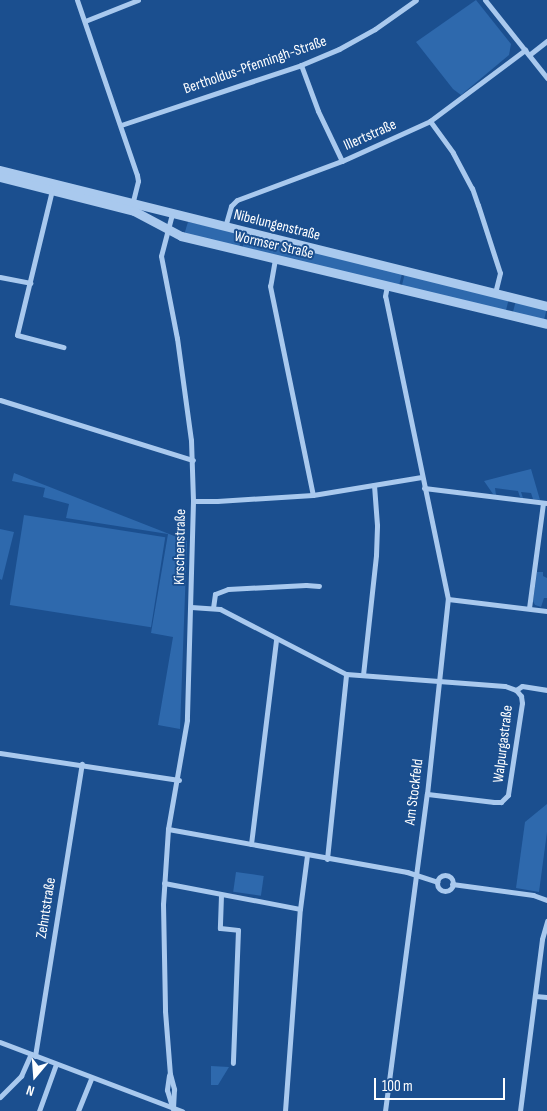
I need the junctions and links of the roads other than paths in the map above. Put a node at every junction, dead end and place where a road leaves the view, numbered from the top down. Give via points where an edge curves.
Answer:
1 (76, 0) edge
2 (138, 0) edge
3 (416, 0) edge
4 (485, 0) edge
5 (85, 21) junction
6 (547, 41) edge
7 (525, 50) junction
8 (529, 55) junction
9 (301, 65) junction
10 (547, 78) edge
11 (430, 121) junction
12 (121, 125) junction
13 (342, 161) junction
14 (0, 170) edge
15 (0, 177) edge
16 (52, 190) junction
17 (131, 206) junction
18 (172, 214) junction
19 (225, 227) junction
20 (167, 231) junction
21 (275, 259) junction
22 (0, 277) edge
23 (30, 283) junction
24 (387, 286) junction
25 (495, 293) junction
26 (547, 306) edge
27 (547, 324) edge
28 (63, 347) dead end
29 (0, 400) edge
30 (193, 460) junction
31 (422, 477) junction
32 (374, 486) junction
33 (424, 488) junction
34 (313, 495) junction
35 (193, 501) junction
36 (545, 503) edge
37 (319, 586) dead end
38 (448, 600) junction
39 (191, 607) junction
40 (213, 608) junction
41 (529, 608) junction
42 (547, 611) edge
43 (276, 639) junction
44 (346, 674) junction
45 (363, 675) junction
46 (439, 681) junction
47 (516, 690) junction
48 (547, 690) edge
49 (0, 753) edge
50 (82, 764) junction
51 (178, 780) junction
52 (427, 794) junction
53 (168, 829) junction
54 (251, 844) junction
55 (307, 855) junction
56 (327, 858) junction
57 (416, 876) junction
58 (437, 882) junction
59 (164, 883) junction
60 (452, 884) junction
61 (221, 895) junction
62 (547, 900) edge
63 (300, 909) junction
64 (547, 921) edge
65 (535, 996) junction
66 (547, 997) edge
67 (0, 1042) edge
68 (33, 1055) junction
69 (234, 1063) dead end
70 (56, 1064) junction
71 (91, 1078) junction
72 (0, 1097) edge
73 (173, 1110) edge
74 (39, 1111) edge
75 (78, 1111) edge
76 (182, 1111) edge
77 (285, 1111) edge
78 (385, 1111) edge
79 (520, 1111) edge

1 - 5 street
2 - 5 street
3 - 9 street, Bertholdus-Pfenningh-Straße via 375,29
4 - 7 street
5 - 12 street
6 - 8 street
7 - 8 street
7 - 11 street, Illertstraße
8 - 10 street
9 - 12 street, Bertholdus-Pfenningh-Straße
9 - 13 street
11 - 13 street, Illertstraße
11 - 25 street via 453,154 475,196 500,273
12 - 17 street via 138,181
13 - 19 street, Illertstraße via 237,200 231,206
14 - 17 street, Nibelungenstraße
15 - 16 street, Wormser Straße
16 - 17 street, Wormser Straße
16 - 23 street
17 - 18 street, Nibelungenstraße
17 - 20 street, Wormser Straße
18 - 19 street, Nibelungenstraße
18 - 20 street, Kirschenstraße
19 - 25 street, Nibelungenstraße
20 - 21 street, Wormser Straße
20 - 30 street, Kirschenstraße via 160,256 177,338
21 - 24 street, Wormser Straße
21 - 34 street via 270,286
22 - 23 street
23 - 28 street via 17,335
24 - 27 street, Wormser Straße
24 - 31 street, Am Stockfeld via 385,296
25 - 26 street, Nibelungenstraße
29 - 30 street
30 - 35 street, Kirschenstraße
31 - 32 street
31 - 33 street, Am Stockfeld
32 - 34 street
32 - 45 street via 376,555
33 - 36 street
33 - 38 street, Am Stockfeld
34 - 35 street
35 - 39 street, Kirschenstraße
36 - 41 street
37 - 40 street via 228,589 215,594
38 - 41 street
38 - 46 street, Am Stockfeld
39 - 40 street
39 - 51 street, Kirschenstraße via 187,720
40 - 43 street
41 - 42 street
43 - 44 street
43 - 54 street
44 - 45 street, Walpurgastraße
44 - 56 street
45 - 46 street, Walpurgastraße
46 - 47 street, Walpurgastraße via 505,686
46 - 52 street, Am Stockfeld
47 - 48 street via 522,686
47 - 52 street, Walpurgastraße via 522,702 508,796 501,802 494,802
49 - 50 street
50 - 51 street
50 - 68 street, Zehntstraße
51 - 53 street, Kirschenstraße
52 - 57 street, Am Stockfeld
53 - 54 street
53 - 59 street, Kirschenstraße
54 - 55 street
55 - 56 street
55 - 63 street
56 - 57 street
57 - 58 street
57 - 78 street, Am Stockfeld
58 - 60 street via 439,878 448,876
58 - 60 street via 442,890 451,888
59 - 61 street
59 - 73 street, Kirschenstraße via 162,927
60 - 62 street via 533,895
61 - 63 street
61 - 69 street via 220,928 238,930
63 - 77 street
64 - 65 street
65 - 66 street
65 - 79 street
67 - 68 street
68 - 70 street
68 - 72 street, Zehntstraße via 21,1076
70 - 71 street
70 - 74 street
71 - 73 street
71 - 75 street
73 - 76 street

